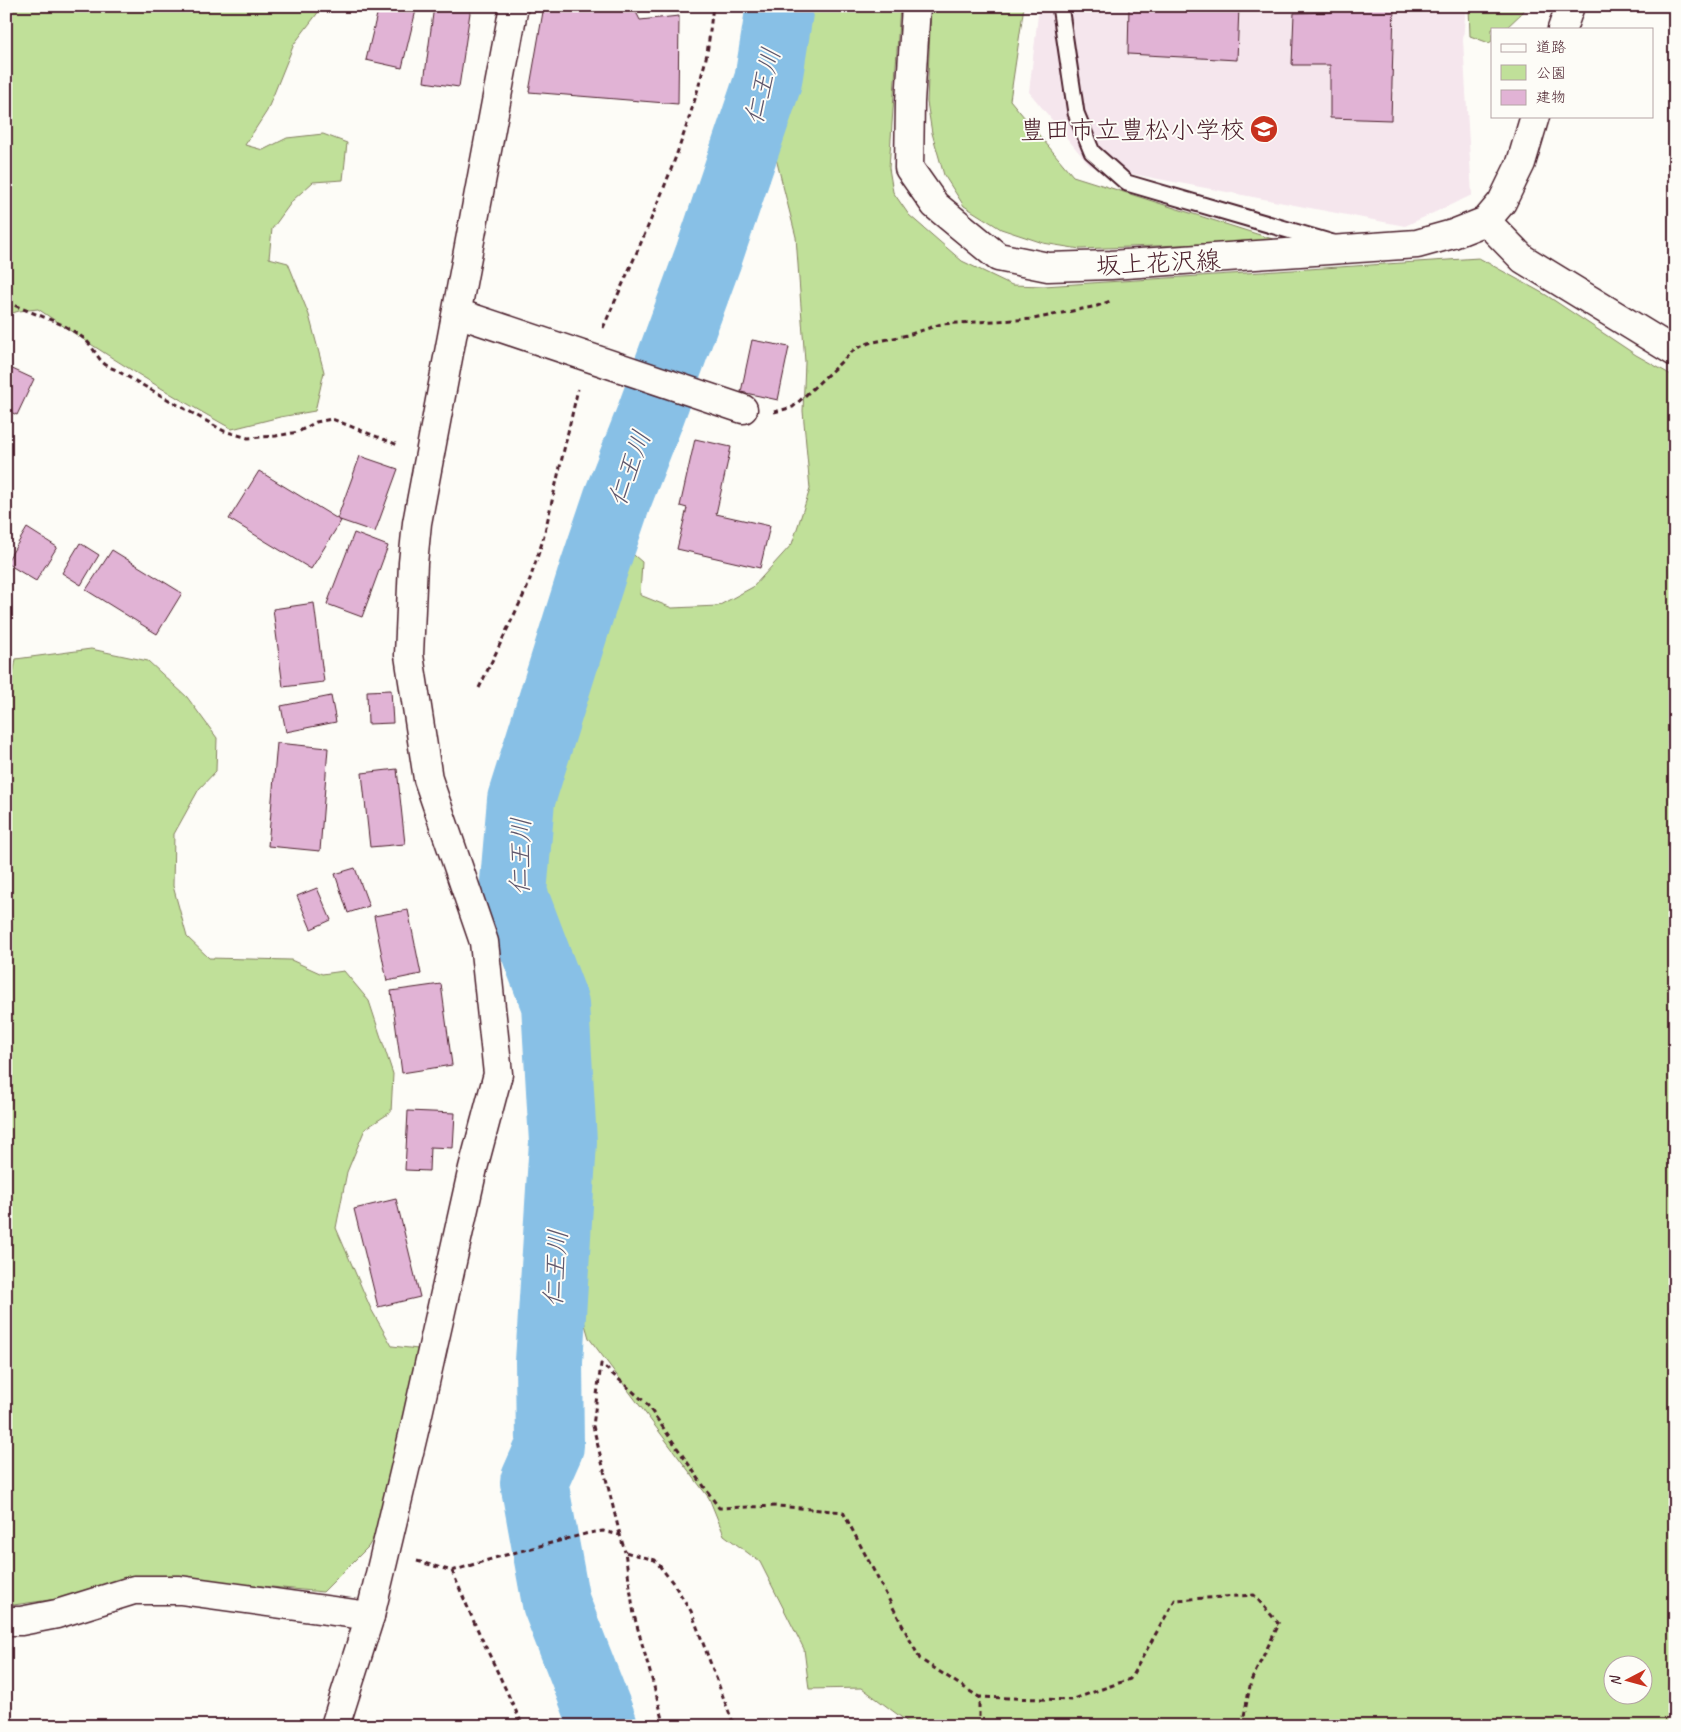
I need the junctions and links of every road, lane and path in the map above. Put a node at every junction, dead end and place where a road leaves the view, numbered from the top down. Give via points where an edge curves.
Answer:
1 (514, 6) edge
2 (916, 6) edge
3 (1060, 6) edge
4 (1570, 6) edge
5 (1562, 28) edge
6 (1534, 118) edge
7 (1486, 221) junction
8 (1354, 249) junction
9 (1136, 264) junction
10 (6, 305) edge
11 (458, 313) junction
12 (1675, 352) edge
13 (743, 409) joint
14 (430, 453) junction
15 (620, 1535) junction
16 (385, 1551) junction
17 (625, 1552) junction
18 (452, 1571) junction
19 (370, 1616) junction
20 (6, 1621) edge
21 (979, 1697) junction
22 (335, 1726) edge
23 (523, 1726) edge
24 (665, 1726) edge
25 (735, 1726) edge
26 (979, 1726) edge
27 (1242, 1726) edge

1 - 11 street
2 - 9 street, 坂上花沢線 via 909,168 935,206 998,257 1048,266
3 - 8 lane via 1076,113 1092,152 1127,183
4 - 5 street
6 - 7 street, 坂上花沢線 via 1521,163 1502,202
7 - 8 street, 坂上花沢線 via 1417,244
7 - 12 street via 1523,259
8 - 9 street, 坂上花沢線
9 - 13 path via 1132,283 1118,297 1097,306 1032,319 941,324 869,343 855,349 793,407 760,413
10 - 14 path via 14,305 73,330 84,338 105,366 224,431 248,438 276,436 298,432 316,422 332,419 400,446
11 - 13 street
11 - 14 street
14 - 16 street via 416,523 408,655 428,779 484,942 498,1074 473,1168
15 - 17 path
15 - 18 path via 603,1531 590,1533
15 - 21 path via 593,1426 601,1364 646,1403 719,1508 778,1506 843,1512 920,1659
16 - 18 path
16 - 19 street
17 - 24 path via 634,1615
17 - 25 path via 655,1560 673,1583 691,1612
18 - 23 path
19 - 20 street via 180,1590 134,1590 57,1614
19 - 22 street
21 - 26 path
21 - 27 path via 1071,1700 1130,1679 1175,1600 1254,1595 1279,1624 1251,1682

